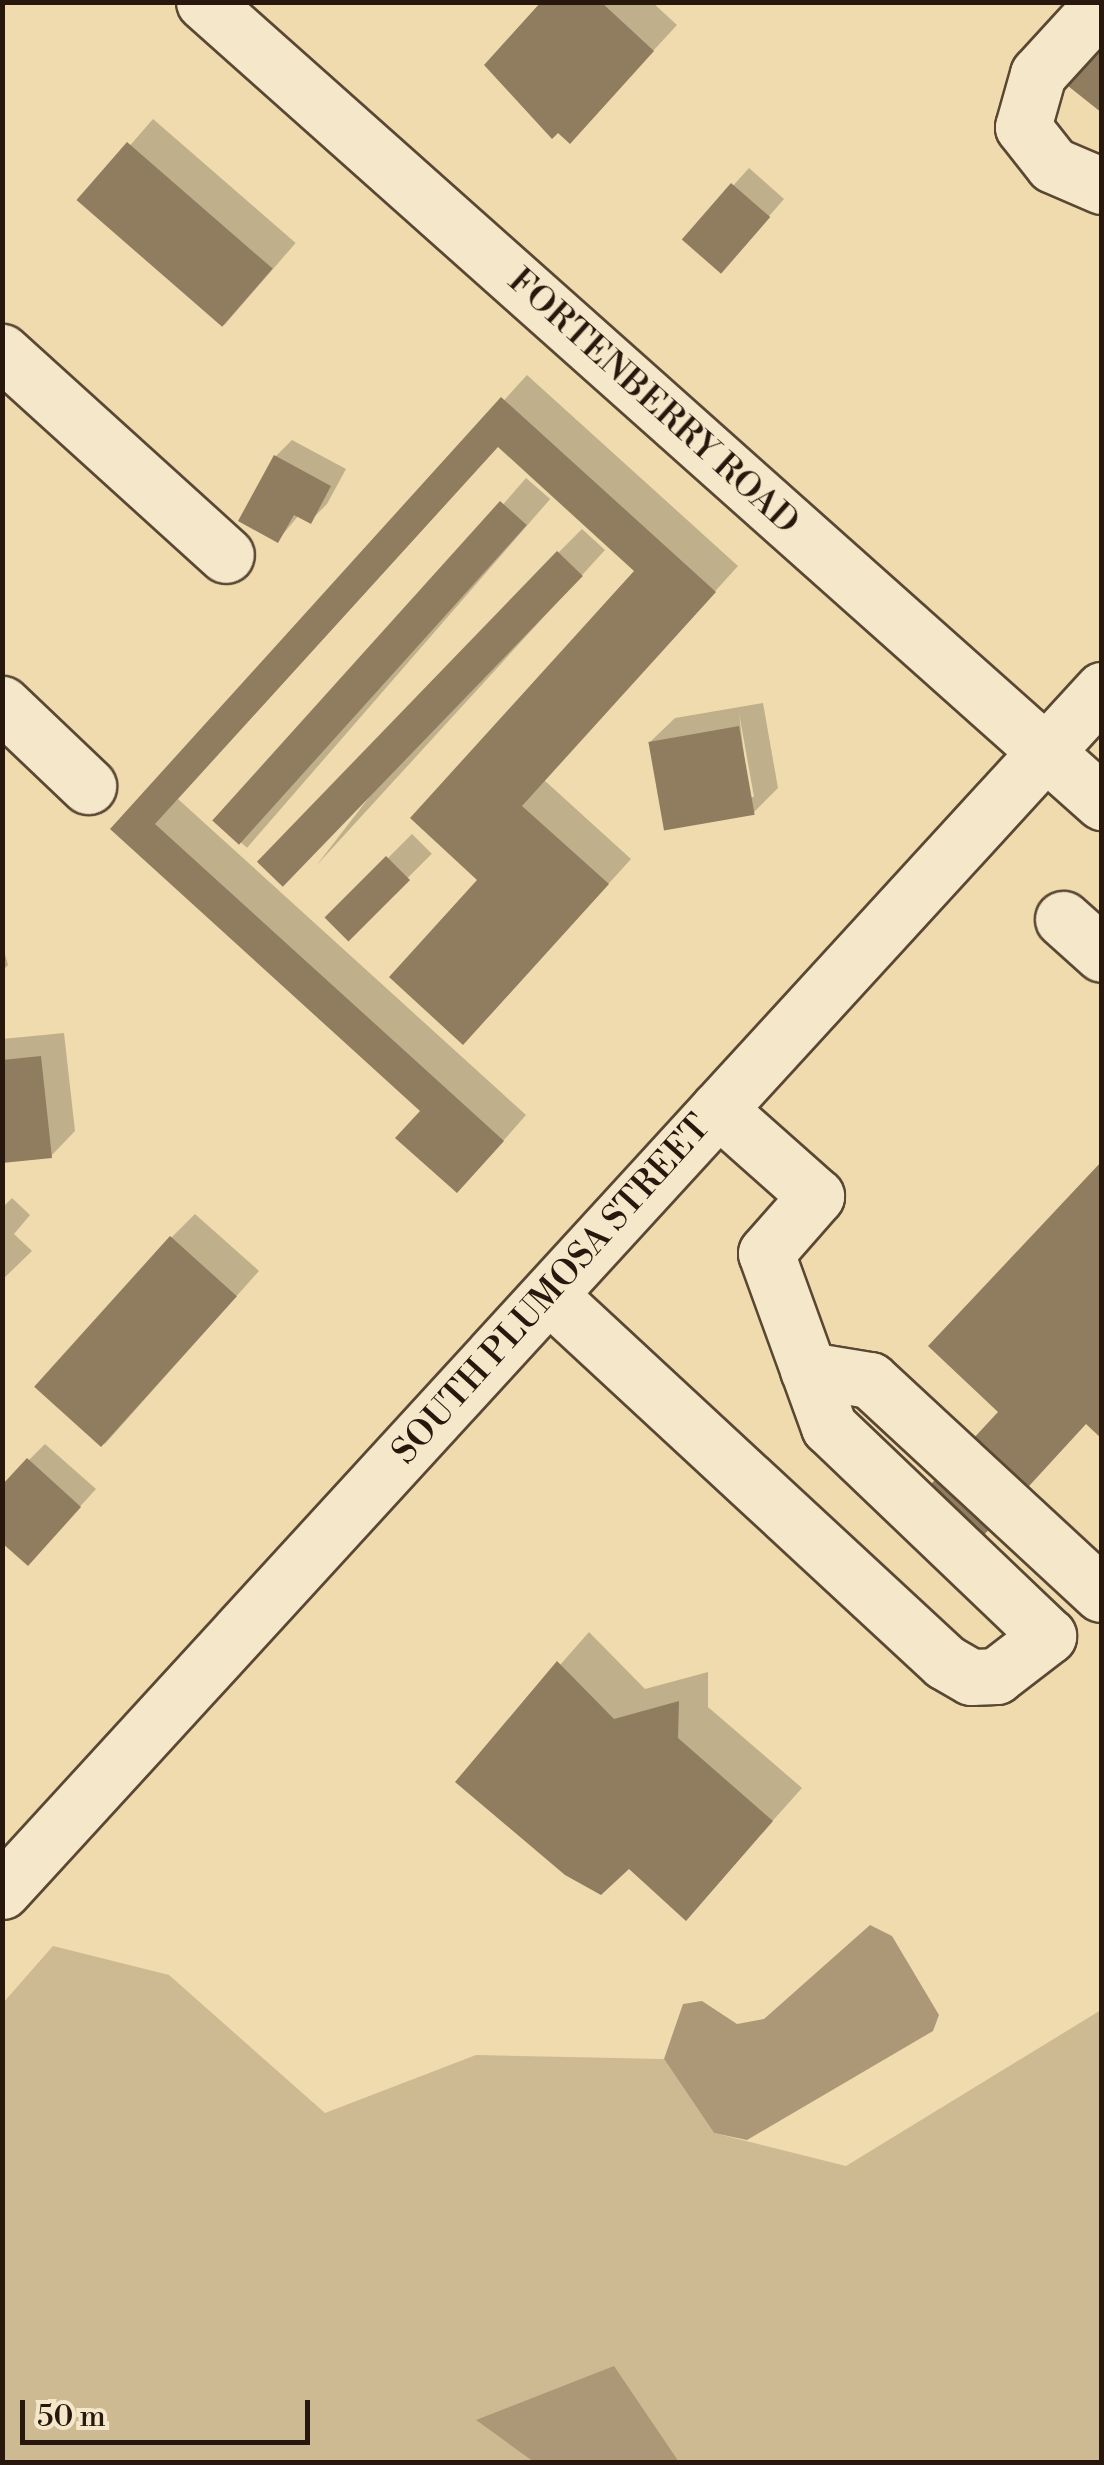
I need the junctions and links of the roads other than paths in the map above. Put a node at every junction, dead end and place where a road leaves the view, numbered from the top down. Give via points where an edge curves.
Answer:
1 (204, 2) edge
2 (1102, 4) edge
3 (1102, 186) edge
4 (2, 352) edge
5 (226, 556) dead end
6 (1102, 690) edge
7 (2, 704) edge
8 (1046, 751) junction
9 (88, 786) dead end
10 (1102, 802) edge
11 (718, 1109) junction
12 (550, 1296) junction
13 (808, 1370) junction
14 (1101, 1594) edge
15 (2, 1891) edge

1 - 8 street, FORTENBERRY ROAD
2 - 3 street via 1038,74 1023,128 1054,165
4 - 5 street
6 - 8 street, SOUTH PLUMOSA STREET
7 - 9 street
8 - 10 street, FORTENBERRY ROAD
8 - 11 street, SOUTH PLUMOSA STREET
11 - 12 street, SOUTH PLUMOSA STREET
11 - 13 street via 816,1196 766,1254
12 - 13 street via 945,1662 971,1677 996,1676 1048,1636 829,1427
12 - 15 street, SOUTH PLUMOSA STREET
13 - 14 street via 870,1380

